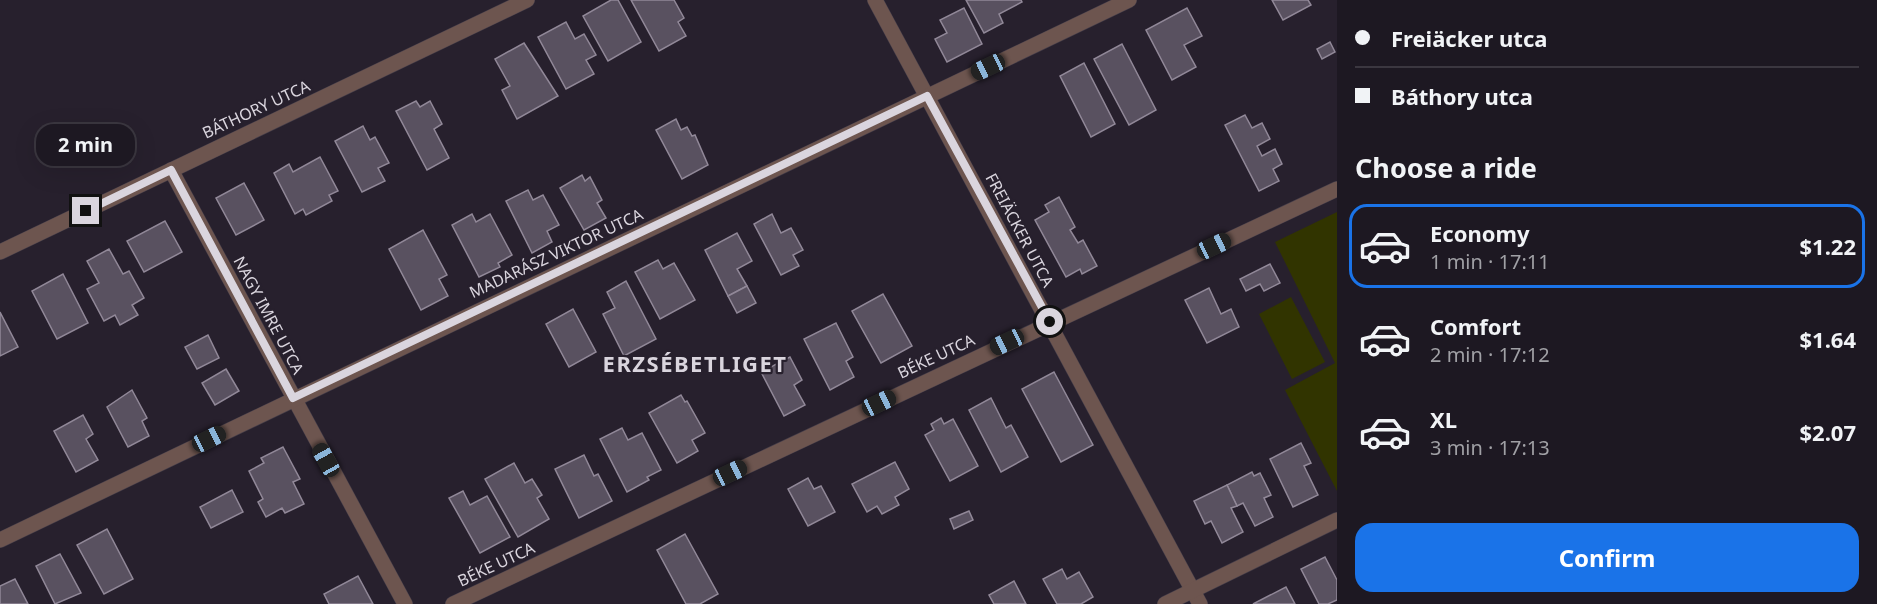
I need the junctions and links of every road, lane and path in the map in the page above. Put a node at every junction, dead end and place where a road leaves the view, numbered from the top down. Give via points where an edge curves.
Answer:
1 (527, 0) edge
2 (875, 0) edge
3 (1129, 0) edge
4 (927, 96) junction
5 (171, 170) junction
6 (1337, 189) edge
7 (0, 252) edge
8 (1050, 322) junction
9 (293, 398) junction
10 (1337, 520) edge
11 (0, 540) edge
12 (1193, 590) junction
13 (405, 604) edge
14 (453, 604) edge
15 (1166, 604) edge
16 (1200, 604) edge

1 - 5 street, BÁTHORY UTCA
2 - 4 street, FREIÄCKER UTCA
3 - 4 street, MADARÁSZ VIKTOR UTCA
4 - 8 street, FREIÄCKER UTCA
4 - 9 street, MADARÁSZ VIKTOR UTCA
5 - 7 street, BÁTHORY UTCA
5 - 9 street, NAGY IMRE UTCA
6 - 8 street, BÉKE UTCA
8 - 12 street, FREIÄCKER UTCA
8 - 14 street, BÉKE UTCA
9 - 11 street, MADARÁSZ VIKTOR UTCA
9 - 13 street, NAGY IMRE UTCA
10 - 12 street
12 - 15 street
12 - 16 street, FREIÄCKER UTCA

